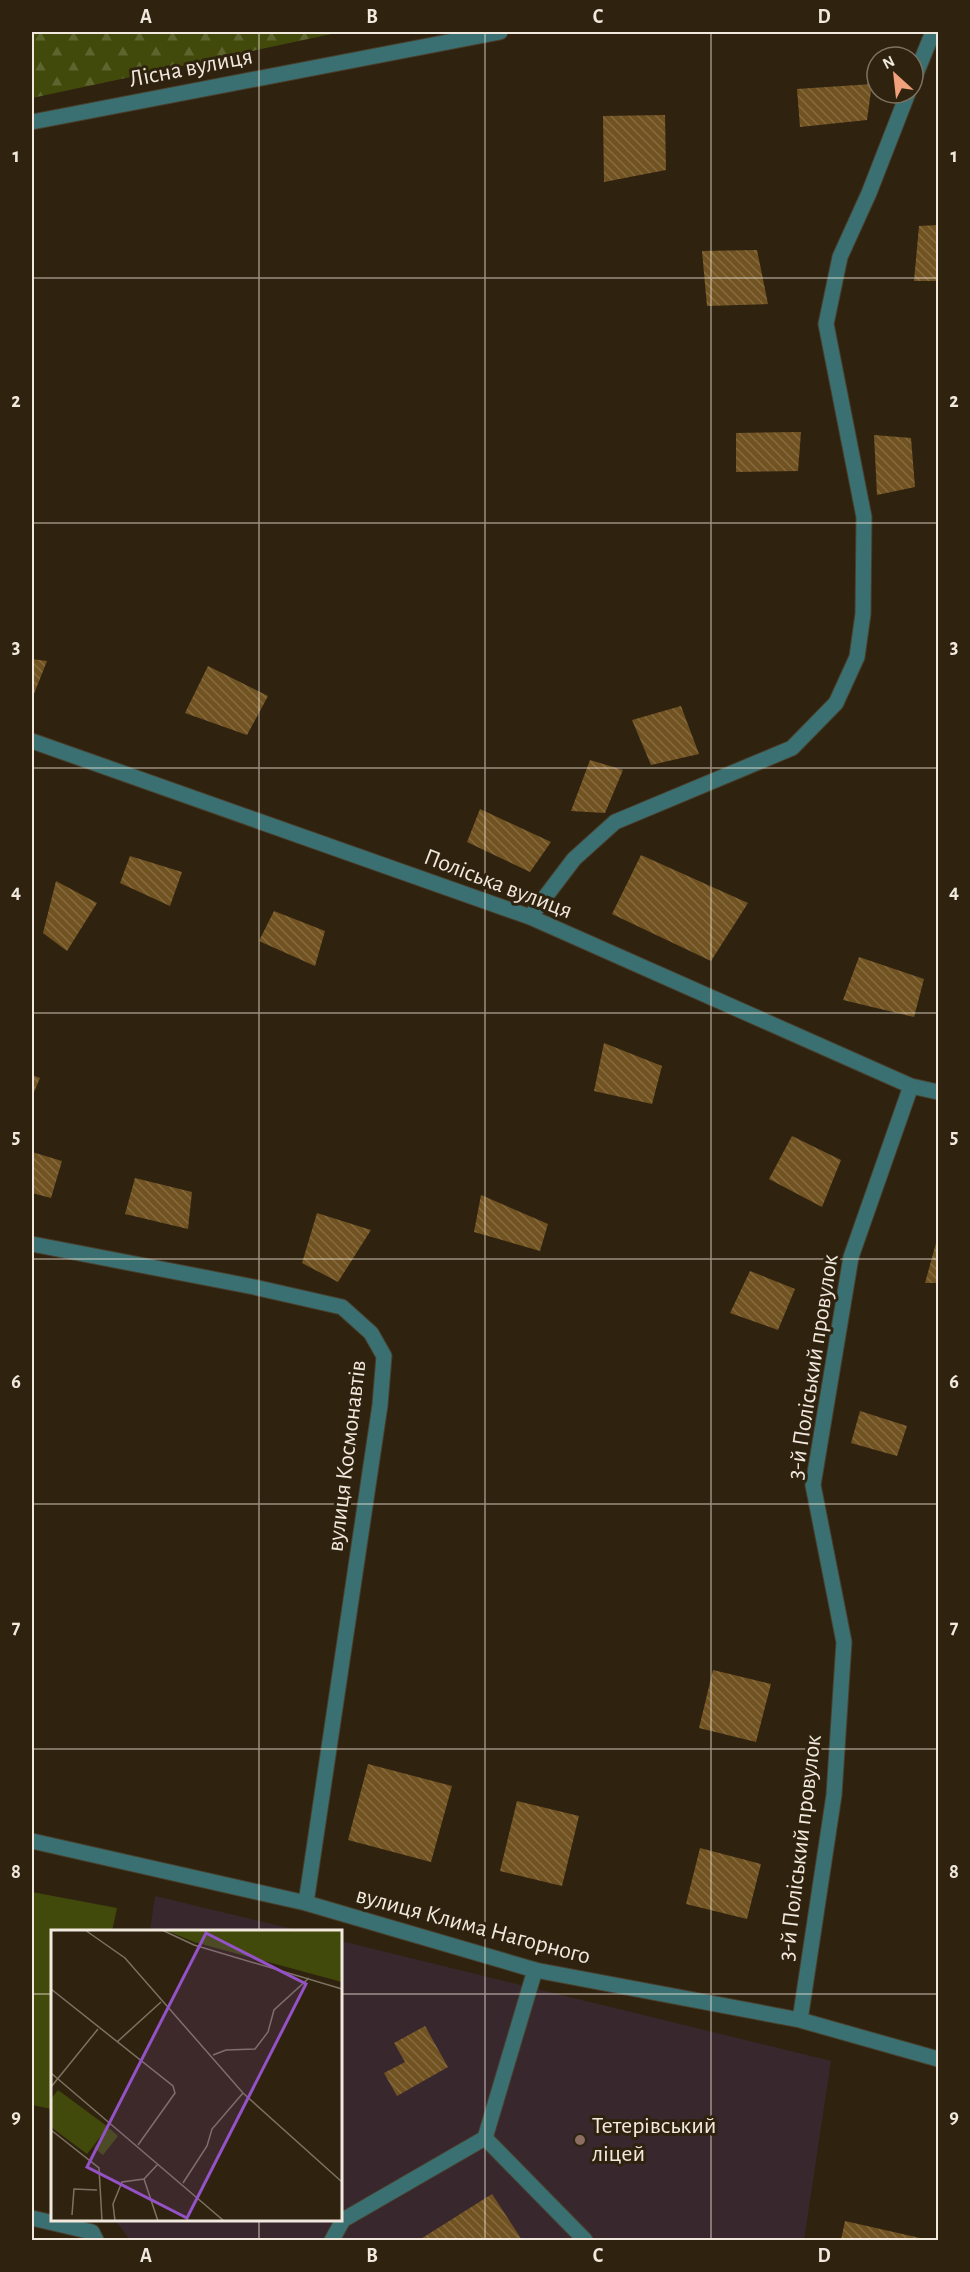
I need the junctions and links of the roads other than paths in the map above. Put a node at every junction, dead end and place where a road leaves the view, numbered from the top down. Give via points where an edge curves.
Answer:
1 (501, 32) edge
2 (933, 32) edge
3 (925, 52) edge
4 (903, 105) edge
5 (32, 122) edge
6 (32, 741) edge
7 (530, 917) junction
8 (911, 1086) junction
9 (939, 1092) edge
10 (32, 1244) edge
11 (32, 1841) edge
12 (306, 1903) junction
13 (534, 1970) junction
14 (800, 2020) junction
15 (939, 2058) edge
16 (485, 2138) junction
17 (32, 2218) edge
18 (96, 2241) edge
19 (332, 2241) edge
20 (585, 2241) edge

1 - 5 street, Лісна вулиця
2 - 3 street
4 - 7 street via 840,257 826,324 864,517 863,614 857,657 837,703 792,748 615,822 574,859
6 - 7 street, Поліська вулиця
7 - 8 street, Поліська вулиця
8 - 9 street, Поліська вулиця
8 - 14 street, 3-й Поліський провулок via 851,1257 813,1485 844,1642 834,1796
10 - 12 street, вулиця Космонавтів via 342,1307 371,1333 384,1356
11 - 12 street, вулиця Клима Нагорного
12 - 13 street, вулиця Клима Нагорного
13 - 14 street, вулиця Клима Нагорного
13 - 16 street
14 - 15 street, вулиця Клима Нагорного
16 - 19 street via 343,2220
16 - 20 street
17 - 18 street via 92,2232

